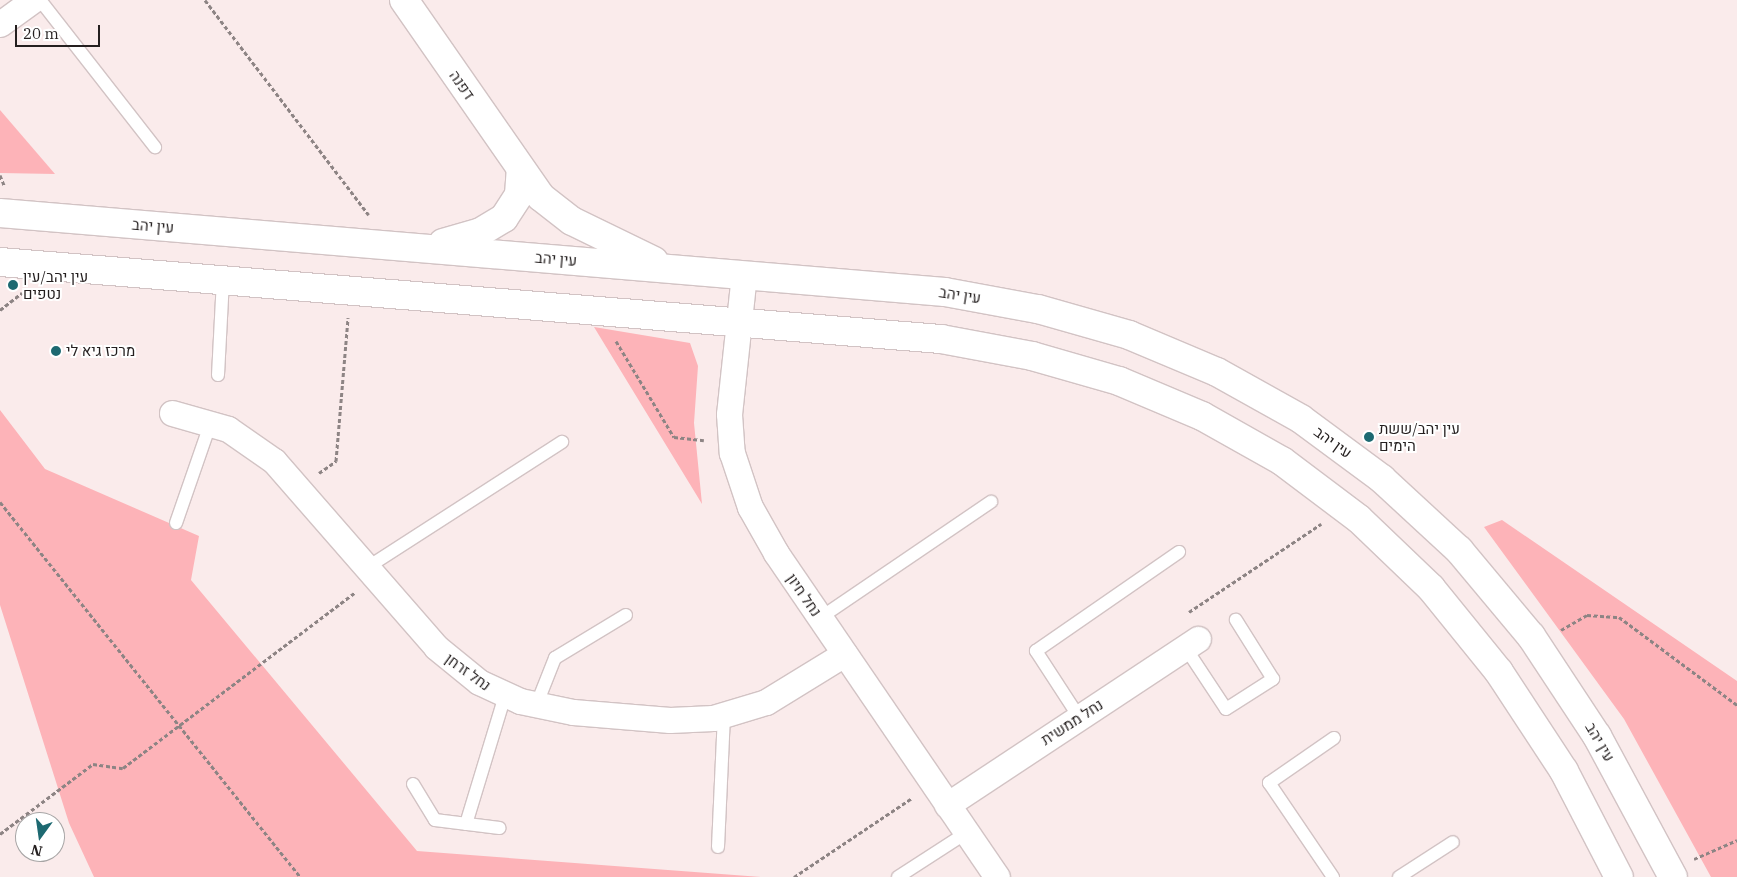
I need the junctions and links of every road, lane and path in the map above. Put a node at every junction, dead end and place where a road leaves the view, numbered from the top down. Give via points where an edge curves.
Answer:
1 (33, 0) edge
2 (40, 0) edge
3 (205, 0) edge
4 (404, 0) edge
5 (0, 24) edge
6 (154, 146) dead end
7 (521, 169) junction
8 (0, 214) edge
9 (372, 220) dead end
10 (425, 248) junction
11 (0, 262) edge
12 (668, 268) junction
13 (744, 274) junction
14 (223, 280) junction
15 (351, 290) junction
16 (598, 310) junction
17 (739, 322) junction
18 (218, 375) dead end
19 (172, 412) dead end
20 (211, 422) junction
21 (729, 434) junction
22 (562, 442) dead end
23 (299, 487) junction
24 (0, 502) edge
25 (991, 502) dead end
26 (176, 524) dead end
27 (1180, 552) dead end
28 (372, 572) junction
29 (626, 615) dead end
30 (820, 618) junction
31 (1236, 620) dead end
32 (1192, 643) joint
33 (1538, 647) junction
34 (844, 654) junction
35 (505, 696) junction
36 (1737, 705) edge
37 (536, 706) junction
38 (724, 716) junction
39 (1079, 717) junction
40 (179, 725) junction
41 (1334, 738) dead end
42 (413, 784) dead end
43 (947, 805) junction
44 (466, 824) junction
45 (500, 828) dead end
46 (966, 832) junction
47 (0, 834) edge
48 (1737, 840) edge
49 (1453, 842) dead end
50 (718, 847) dead end
51 (1671, 874) edge
52 (300, 877) edge
53 (898, 877) edge
54 (997, 877) edge
55 (1333, 877) edge
56 (1399, 877) edge
57 (1619, 877) edge

1 - 5 street
2 - 6 lane
3 - 9 path
4 - 7 street, דפנה
7 - 10 street via 519,196 496,224
7 - 12 street, דפנה via 561,214
8 - 10 street, עין יהב
10 - 12 street, עין יהב
11 - 14 street
12 - 13 street, עין יהב
13 - 17 street, נחל חיון
13 - 33 street, עין יהב via 945,292 1038,309 1129,335 1217,372 1302,420 1382,479 1459,550
14 - 15 street
14 - 18 lane
15 - 16 street
15 - 23 path via 336,461
16 - 17 street
16 - 21 path via 674,437 695,442
17 - 21 street, נחל חיון
17 - 57 street via 941,339 1032,356 1119,381 1202,416 1282,461 1359,519 1450,611 1499,672 1564,771
19 - 20 street, נחל זרחן
20 - 23 street, נחל זרחן via 259,449
20 - 26 lane
21 - 30 street, נחל חיון via 737,472 758,523
22 - 28 lane
23 - 28 street, נחל זרחן
24 - 40 path
25 - 30 lane
27 - 39 lane via 1036,651
28 - 35 street, נחל זרחן via 446,657
28 - 40 path
29 - 37 lane via 554,658
30 - 34 street, נחל חיון
31 - 32 lane via 1273,679 1226,709
32 - 39 street, נחל ממשית
33 - 36 path via 1577,618 1619,617
33 - 51 street, עין יהב via 1597,736
34 - 38 street, נחל זרחן via 774,698
34 - 43 street, נחל חיון
35 - 37 street, נחל זרחן
35 - 44 lane
37 - 38 street, נחל זרחן via 670,720
38 - 50 lane
39 - 43 street, נחל ממשית
40 - 47 path via 123,768 93,764
40 - 52 path
41 - 55 lane via 1269,783
42 - 44 lane via 435,820
43 - 46 street, נחל חיון
44 - 45 lane
46 - 53 lane
46 - 54 street, נחל חיון
48 - 51 path
49 - 56 lane

